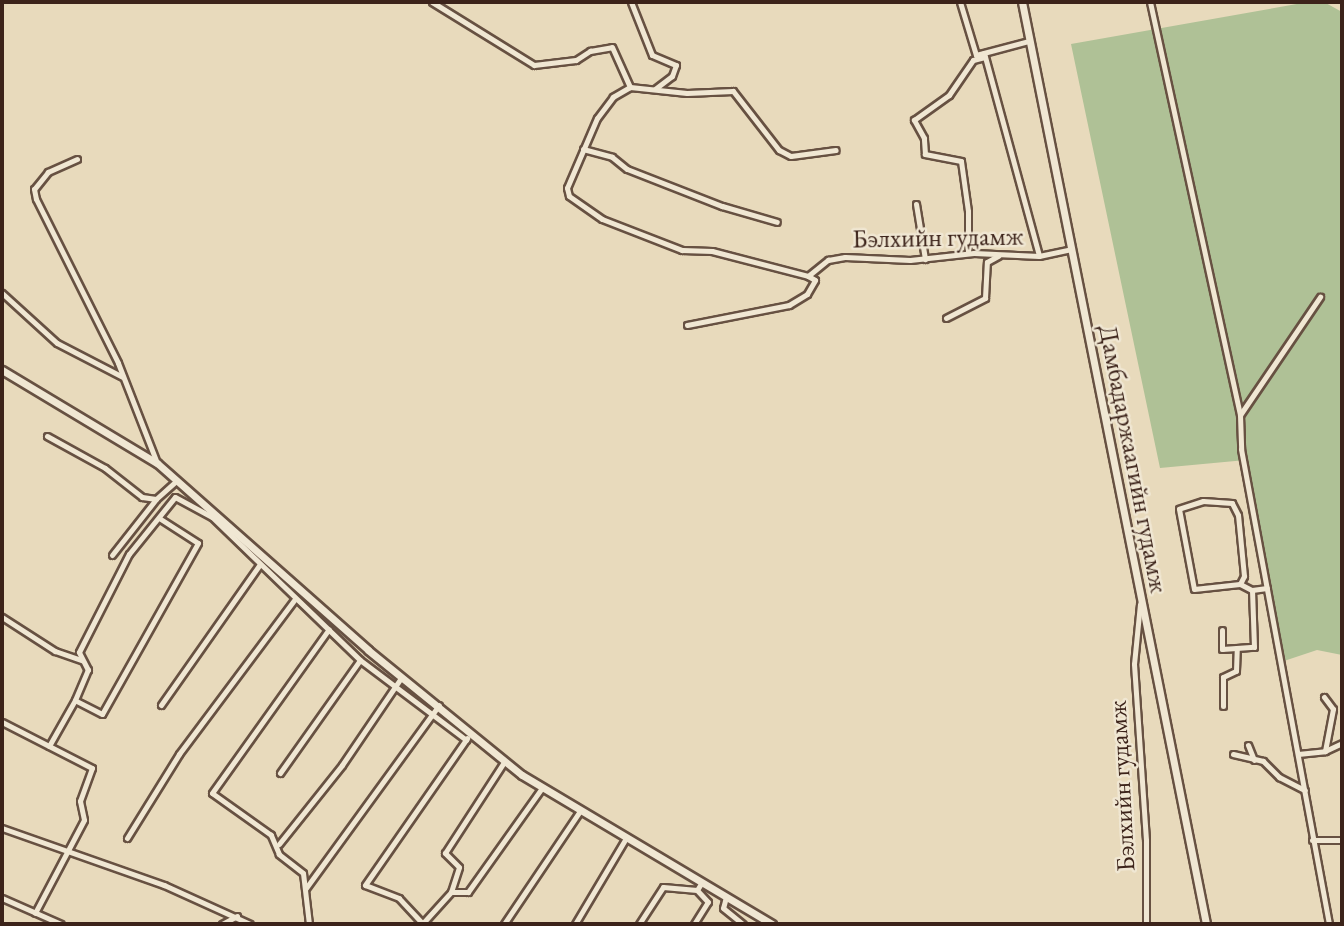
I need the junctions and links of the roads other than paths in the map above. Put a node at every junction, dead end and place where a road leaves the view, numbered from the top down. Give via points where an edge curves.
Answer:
1 (432, 2) edge
2 (631, 2) edge
3 (960, 2) edge
4 (1022, 2) edge
5 (1150, 2) edge
6 (1029, 41) junction
7 (985, 55) junction
8 (630, 87) junction
9 (655, 89) junction
10 (583, 149) junction
11 (836, 150) dead end
12 (77, 159) dead end
13 (916, 204) dead end
14 (777, 222) dead end
15 (1071, 249) junction
16 (968, 253) junction
17 (998, 256) junction
18 (1039, 256) junction
19 (925, 259) junction
20 (808, 276) junction
21 (2, 293) edge
22 (1320, 297) dead end
23 (946, 318) dead end
24 (687, 325) dead end
25 (2, 370) edge
26 (123, 377) junction
27 (1240, 415) junction
28 (47, 436) dead end
29 (157, 463) junction
30 (175, 482) junction
31 (156, 499) junction
32 (213, 516) junction
33 (159, 518) junction
34 (112, 555) dead end
35 (260, 564) junction
36 (1240, 584) junction
37 (1267, 588) junction
38 (1252, 590) junction
39 (294, 600) junction
40 (1140, 604) junction
41 (2, 617) edge
42 (329, 629) junction
43 (1222, 630) dead end
44 (1237, 648) junction
45 (81, 660) junction
46 (360, 660) junction
47 (401, 678) junction
48 (395, 686) junction
49 (1324, 697) dead end
50 (75, 700) junction
51 (161, 705) dead end
52 (439, 705) junction
53 (1223, 706) dead end
54 (432, 715) junction
55 (2, 722) edge
56 (468, 737) junction
57 (1342, 743) edge
58 (1248, 745) dead end
59 (49, 746) junction
60 (1325, 751) junction
61 (1233, 754) dead end
62 (1298, 754) junction
63 (1254, 760) junction
64 (504, 762) junction
65 (280, 773) dead end
66 (542, 788) junction
67 (1305, 790) junction
68 (580, 811) junction
69 (2, 828) edge
70 (127, 838) dead end
71 (626, 838) junction
72 (1312, 840) junction
73 (1342, 840) edge
74 (279, 844) junction
75 (66, 853) junction
76 (702, 882) junction
77 (306, 888) junction
78 (697, 890) junction
79 (451, 892) junction
80 (726, 897) junction
81 (2, 898) edge
82 (35, 913) junction
83 (237, 916) junction
84 (61, 924) edge
85 (222, 924) edge
86 (250, 924) edge
87 (309, 924) edge
88 (423, 924) edge
89 (504, 924) edge
90 (575, 924) edge
91 (639, 924) edge
92 (694, 924) edge
93 (743, 924) edge
94 (772, 924) edge
95 (1146, 924) edge
96 (1206, 924) edge
97 (1329, 924) edge

1 - 8 street via 534,65 576,60 590,51 612,47
2 - 9 street via 652,55 676,65 672,76
3 - 7 street, Бэлхийн гудамж via 976,55
4 - 6 main road, Дамбадаржаагийн гудамж
5 - 27 street
6 - 7 street
6 - 15 main road, Дамбадаржаагийн гудамж
7 - 16 street via 973,60 949,95 914,120 924,138 925,154 961,161
7 - 18 street, Бэлхийн гудамж
8 - 9 street
8 - 10 street via 613,97 597,118
9 - 11 street via 733,91 779,150 791,156
10 - 14 street via 612,157 627,169 722,206
10 - 20 street via 567,192 602,219 682,250 712,251
12 - 26 street via 48,172 34,190
13 - 19 street
15 - 18 street, Бэлхийн гудамж
15 - 40 main road, Дамбадаржаагийн гудамж
16 - 17 street, Бэлхийн гудамж
16 - 19 street, Бэлхийн гудамж
17 - 18 street, Бэлхийн гудамж
17 - 23 street via 987,262 985,298
19 - 20 street, Бэлхийн гудамж via 828,260
20 - 24 street via 815,280 807,293 789,305
21 - 26 street via 57,343
22 - 27 street
25 - 29 main road
26 - 29 street
27 - 37 street via 1241,449
28 - 31 street via 88,457 142,496
29 - 30 main road
30 - 31 street
30 - 32 main road
31 - 34 street
32 - 33 street via 175,497
32 - 35 street
32 - 47 main road
33 - 45 street via 119,570 79,652
33 - 50 street via 198,543 102,714
35 - 39 street via 282,582
35 - 51 street
36 - 36 street via 1194,589 1180,509 1203,501 1232,503 1238,515 1244,576
36 - 38 street
37 - 38 street
37 - 62 street
38 - 44 street via 1257,638 1254,647
39 - 42 street
39 - 70 street via 179,754
40 - 95 street, Бэлхийн гудамж via 1134,664 1146,840
40 - 96 main road, Дамбадаржаагийн гудамж
41 - 45 street via 55,651
42 - 46 street
42 - 74 street via 212,793
43 - 44 street via 1222,649
44 - 53 street via 1236,671 1223,677
45 - 50 street via 88,670
46 - 48 street
46 - 65 street
47 - 48 street
47 - 52 main road
48 - 54 street
48 - 74 street via 342,765
49 - 60 street via 1333,709
50 - 59 street
52 - 54 street
52 - 56 main road
54 - 56 street
54 - 77 street
55 - 59 street
56 - 64 main road
56 - 88 street via 365,885 399,898
57 - 60 street
58 - 63 street
59 - 75 street via 92,768 80,801 85,816
60 - 62 street
61 - 63 street
62 - 67 street
63 - 67 street via 1263,761 1279,777
64 - 66 main road
64 - 79 street via 445,853 459,867
66 - 68 main road
66 - 79 street via 468,892
67 - 72 street
68 - 71 main road
68 - 89 street
69 - 75 street
71 - 76 main road
71 - 90 street
72 - 73 street
72 - 97 street
74 - 77 street via 279,854 303,873
75 - 82 street
75 - 83 street via 164,885
76 - 78 street
76 - 80 main road
77 - 87 street
78 - 91 street via 663,887
78 - 92 street via 708,902
79 - 88 street
80 - 93 street via 723,908
80 - 94 main road
81 - 82 street
82 - 84 street
83 - 85 street
83 - 86 street

